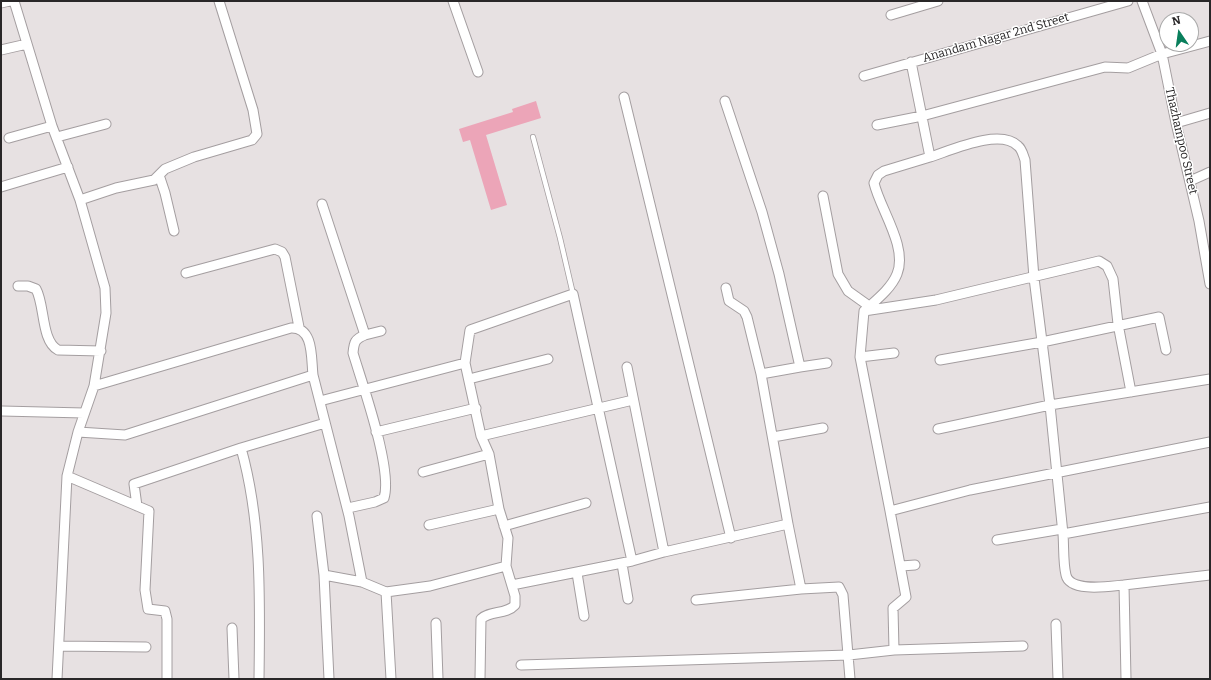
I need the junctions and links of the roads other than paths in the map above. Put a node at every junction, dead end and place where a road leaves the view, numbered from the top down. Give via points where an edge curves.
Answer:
1 (10, 1) edge
2 (14, 1) edge
3 (219, 1) edge
4 (453, 1) edge
5 (938, 1) edge
6 (1128, 1) edge
7 (1142, 1) edge
8 (1, 3) edge
9 (891, 16) dead end
10 (1210, 41) edge
11 (27, 44) junction
12 (1, 50) edge
13 (1162, 54) junction
14 (911, 62) junction
15 (478, 72) dead end
16 (864, 76) dead end
17 (624, 97) dead end
18 (724, 101) dead end
19 (1210, 113) edge
20 (922, 116) junction
21 (1176, 123) junction
22 (106, 124) dead end
23 (877, 125) dead end
24 (52, 126) junction
25 (57, 137) junction
26 (533, 137) dead end
27 (9, 138) dead end
28 (930, 156) junction
29 (68, 167) junction
30 (1210, 172) edge
31 (159, 175) junction
32 (1190, 181) junction
33 (1, 187) edge
34 (823, 196) dead end
35 (80, 200) junction
36 (322, 204) dead end
37 (174, 231) dead end
38 (1206, 235) edge
39 (186, 273) dead end
40 (1034, 278) junction
41 (1210, 284) edge
42 (18, 286) dead end
43 (726, 288) dead end
44 (573, 294) junction
45 (867, 309) junction
46 (1118, 324) junction
47 (299, 327) junction
48 (381, 331) dead end
49 (365, 335) junction
50 (1042, 342) junction
51 (1166, 350) dead end
52 (101, 351) junction
53 (894, 353) dead end
54 (860, 356) junction
55 (548, 359) dead end
56 (940, 360) dead end
57 (466, 363) junction
58 (827, 363) dead end
59 (627, 367) dead end
60 (800, 367) junction
61 (761, 374) junction
62 (313, 375) junction
63 (469, 379) junction
64 (1210, 379) edge
65 (94, 386) junction
66 (364, 389) junction
67 (1131, 392) junction
68 (633, 400) junction
69 (320, 401) junction
70 (1050, 405) junction
71 (476, 408) junction
72 (599, 409) junction
73 (2, 411) edge
74 (84, 413) junction
75 (325, 422) junction
76 (823, 428) dead end
77 (938, 429) dead end
78 (78, 432) junction
79 (376, 432) junction
80 (481, 436) junction
81 (773, 437) junction
82 (1210, 442) edge
83 (241, 448) junction
84 (488, 454) junction
85 (423, 472) dead end
86 (1057, 472) junction
87 (67, 476) junction
88 (586, 503) dead end
89 (137, 506) junction
90 (1210, 506) edge
91 (348, 508) junction
92 (499, 508) junction
93 (890, 511) junction
94 (317, 516) dead end
95 (788, 524) junction
96 (429, 525) dead end
97 (504, 526) junction
98 (1063, 531) junction
99 (731, 538) junction
100 (997, 540) dead end
101 (664, 552) junction
102 (632, 561) junction
103 (622, 564) junction
104 (915, 565) dead end
105 (506, 566) junction
106 (901, 566) junction
107 (577, 573) junction
108 (324, 575) junction
109 (1210, 575) edge
110 (362, 582) junction
111 (512, 585) junction
112 (1124, 585) junction
113 (801, 589) junction
114 (386, 592) junction
115 (628, 599) dead end
116 (696, 600) dead end
117 (584, 616) dead end
118 (436, 623) dead end
119 (1056, 624) dead end
120 (232, 628) dead end
121 (60, 646) junction
122 (1023, 646) dead end
123 (146, 647) dead end
124 (894, 650) junction
125 (849, 655) junction
126 (521, 665) dead end
127 (57, 679) edge
128 (167, 679) edge
129 (234, 679) edge
130 (259, 679) edge
131 (329, 679) edge
132 (391, 679) edge
133 (438, 679) edge
134 (480, 679) edge
135 (850, 679) edge
136 (1058, 679) edge
137 (1126, 679) edge

1 - 8 street
2 - 11 street
3 - 31 street via 253,110 257,134 252,140 194,157 165,169
4 - 15 street
5 - 9 street
6 - 14 street, Anandam Nagar 2nd Street
7 - 13 street, Thazhampoo Street
10 - 13 street
11 - 12 street
11 - 24 street
13 - 20 street via 1128,68 1105,67
13 - 21 street, Thazhampoo Street
14 - 16 street, Anandam Nagar 2nd Street
14 - 20 street
17 - 99 street
18 - 60 street via 779,274
19 - 21 street
20 - 23 street
20 - 28 street
21 - 32 street, Thazhampoo Street
22 - 25 street
24 - 25 street
24 - 27 street
25 - 29 street
26 - 44 lane
28 - 40 street via 992,138 1010,140 1020,146 1025,160
28 - 45 street via 884,171 878,175 874,183 896,240 899,257 897,274 882,295
29 - 33 street
29 - 35 street
30 - 32 street
31 - 35 street via 154,180 116,188
31 - 37 street
32 - 38 street, Thazhampoo Street
34 - 45 street via 838,274 848,291
35 - 52 street via 105,288 106,313
36 - 49 street
38 - 41 street, Thazhampoo Street
39 - 47 street via 275,249 282,252
40 - 45 street via 936,300
40 - 46 street via 1099,261 1107,266 1113,279
40 - 50 street
42 - 52 street via 36,289 47,335 54,348
43 - 61 street via 728,301 744,311 747,318
44 - 57 street via 470,330
44 - 72 street
45 - 54 street
46 - 50 street
46 - 51 street via 1159,317
46 - 67 street
47 - 62 street via 308,338
47 - 65 street
48 - 49 street
49 - 66 street via 354,343 353,353
50 - 56 street
50 - 70 street
52 - 65 street
53 - 54 street
54 - 93 street
55 - 63 street
57 - 63 street
57 - 66 street
58 - 60 street
59 - 68 street
60 - 61 street
61 - 81 street
62 - 69 street
62 - 78 street via 125,435
63 - 71 street
64 - 67 street
65 - 74 street
66 - 69 street
66 - 79 street
67 - 70 street
68 - 72 street
68 - 101 street
69 - 75 street
70 - 77 street
70 - 86 street
71 - 79 street
71 - 80 street
72 - 80 street
72 - 102 street
73 - 74 street
74 - 78 street
75 - 83 street
75 - 91 street
76 - 81 street
78 - 87 street
79 - 91 street via 387,490 384,498
80 - 84 street
81 - 95 street
82 - 86 street
83 - 89 street via 134,484
83 - 130 street via 248,472 259,565
84 - 85 street
84 - 92 street
86 - 93 street via 970,490
86 - 98 street
87 - 89 street
87 - 121 street
88 - 97 street
89 - 128 street via 149,510 145,590 148,609 165,611 167,619
90 - 98 street
91 - 110 street
92 - 96 street
92 - 97 street
93 - 106 street
94 - 108 street
95 - 99 street
95 - 113 street
97 - 105 street via 508,538
98 - 100 street
98 - 112 street via 1066,577 1071,582 1088,588
99 - 101 street
101 - 102 street
102 - 103 street
103 - 107 street
103 - 115 street
104 - 106 street
105 - 111 street
105 - 114 street via 430,586
106 - 124 street via 906,597 893,608
107 - 111 street
107 - 117 street
108 - 110 street
108 - 131 street
109 - 112 street
110 - 114 street
111 - 134 street via 516,605 507,611 484,615 481,619
112 - 137 street
113 - 116 street
113 - 125 street via 839,587 842,590
114 - 132 street
118 - 133 street
119 - 136 street
120 - 129 street
121 - 123 street
121 - 127 street
122 - 124 street
124 - 125 street
125 - 126 street
125 - 135 street

